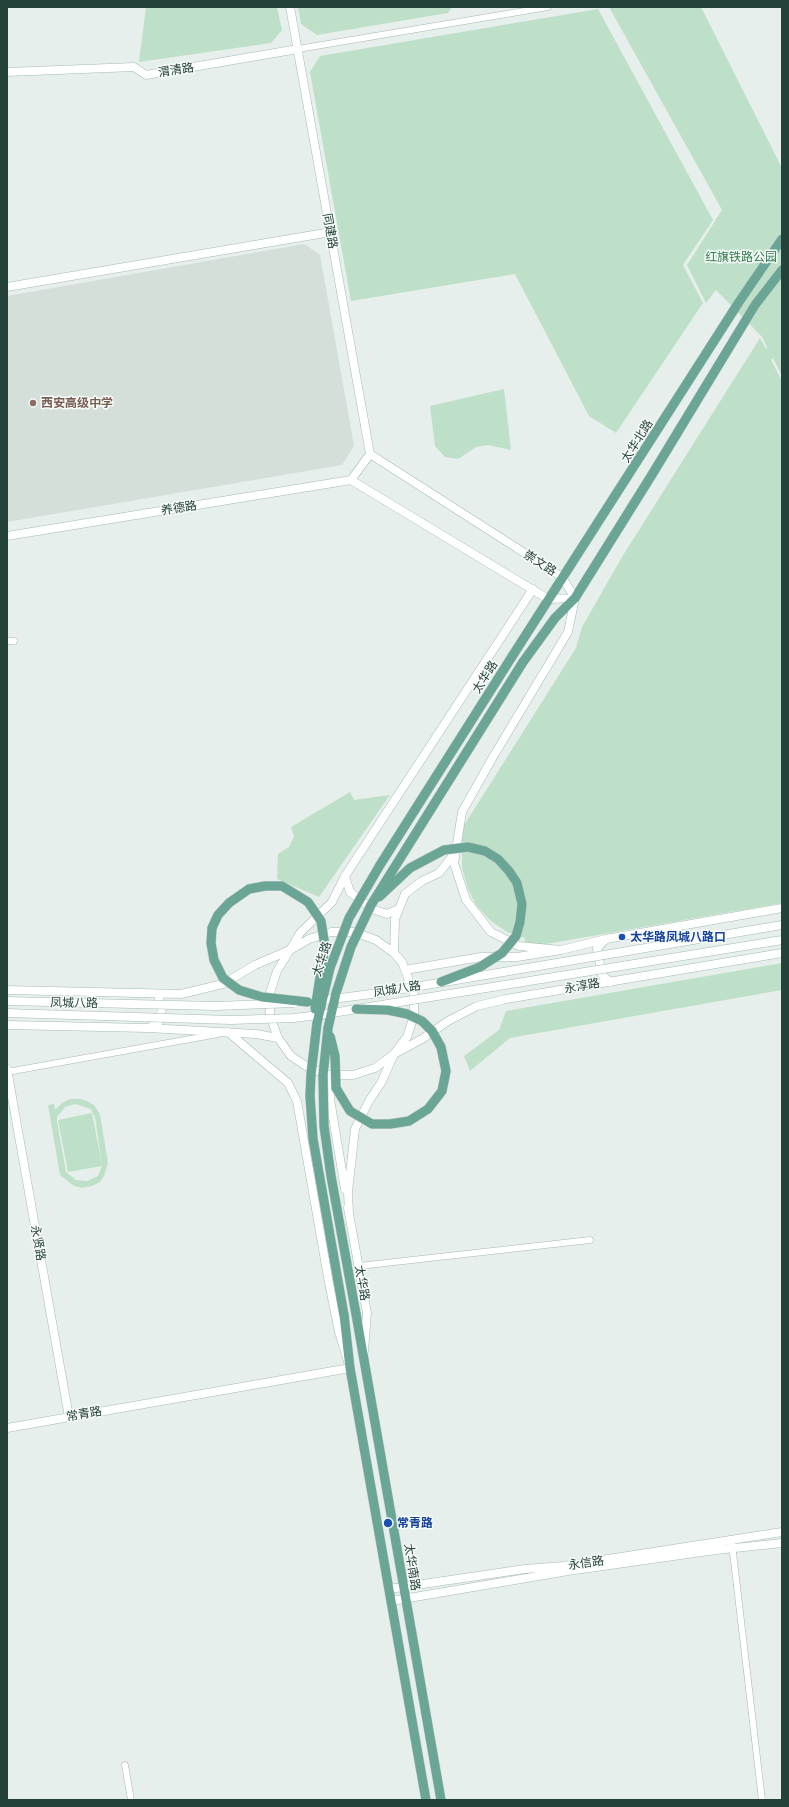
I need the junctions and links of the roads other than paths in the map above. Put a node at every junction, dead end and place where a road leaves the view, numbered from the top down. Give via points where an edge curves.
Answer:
1 (290, 7) edge
2 (548, 7) edge
3 (298, 49) junction
4 (7, 72) edge
5 (331, 232) junction
6 (782, 239) edge
7 (782, 270) edge
8 (7, 286) edge
9 (370, 454) junction
10 (351, 480) junction
11 (7, 536) edge
12 (562, 577) junction
13 (533, 589) junction
14 (575, 598) junction
15 (548, 599) junction
16 (7, 641) edge
17 (14, 641) dead end
18 (513, 655) joint
19 (459, 835) junction
20 (345, 876) junction
21 (371, 905) junction
22 (782, 908) edge
23 (399, 909) junction
24 (782, 925) edge
25 (606, 940) junction
26 (782, 940) edge
27 (290, 950) junction
28 (561, 950) junction
29 (394, 953) junction
30 (782, 953) edge
31 (405, 970) junction
32 (441, 982) junction
33 (610, 982) junction
34 (7, 990) edge
35 (158, 994) junction
36 (7, 1001) edge
37 (308, 1002) junction
38 (356, 1009) junction
39 (7, 1013) edge
40 (7, 1025) edge
41 (148, 1028) junction
42 (328, 1028) junction
43 (228, 1032) junction
44 (278, 1038) junction
45 (314, 1046) junction
46 (394, 1054) junction
47 (7, 1071) edge
48 (330, 1075) junction
49 (349, 1214) junction
50 (590, 1240) dead end
51 (359, 1266) junction
52 (356, 1314) joint
53 (364, 1366) junction
54 (350, 1368) junction
55 (69, 1417) junction
56 (7, 1428) edge
57 (782, 1532) edge
58 (782, 1543) edge
59 (732, 1545) junction
60 (404, 1587) junction
61 (389, 1589) junction
62 (405, 1598) junction
63 (391, 1601) junction
64 (125, 1765) dead end
65 (131, 1800) edge
66 (426, 1800) edge
67 (441, 1800) edge
68 (762, 1800) edge

1 - 3 street, 同建路
2 - 3 street
3 - 4 street, 渭清路 via 146,75 134,67
3 - 5 street, 同建路
5 - 8 street
5 - 9 street, 同建路
6 - 12 main road, 太华北路
7 - 14 main road via 755,305
9 - 10 street
9 - 12 street, 崇文路
10 - 11 street, 养德路
10 - 13 street
12 - 14 street, 崇文路
12 - 15 main road, 太华北路
13 - 15 street
13 - 20 street
14 - 15 street
14 - 19 street via 568,632 462,812
14 - 21 main road, 太华路, bridge via 555,618 523,662
15 - 18 main road, 太华北路
16 - 17 street
18 - 45 main road, 太华路, bridge via 349,918 330,968
19 - 23 street via 451,858 439,873 422,881 405,894
19 - 28 street via 454,863 466,900 491,932 519,946
20 - 23 street via 350,892 372,909 387,914
20 - 27 street via 332,902 300,932
21 - 32 main road, bridge via 410,868 444,850 468,847 484,851 498,859 517,883 522,904 516,936 502,953 480,967
21 - 42 main road, 太华路, bridge via 351,947
22 - 25 street
23 - 29 street via 394,919
24 - 32 street, 凤城八路, bridge
25 - 28 street
25 - 33 street via 597,948 602,975
26 - 38 street, 凤城八路, bridge
27 - 29 street, 凤城八路 via 309,939 331,932 354,932 376,940
27 - 35 street, 凤城八路 via 255,964 224,984 181,994
27 - 44 street via 277,971 270,993 270,1016
28 - 31 street via 517,957 481,957
29 - 31 street
30 - 33 street, 永淳路
31 - 46 street via 414,994 414,1016 407,1036
32 - 37 street, 凤城八路, bridge
33 - 46 street, 永淳路 via 477,1006 448,1020 422,1039
34 - 35 street, 凤城八路
35 - 41 street via 162,1009 159,1022
36 - 37 street, 凤城八路, bridge via 216,1006
37 - 45 main road, bridge via 256,996 239,990 223,978 214,960 212,928 218,915 229,903 249,889 282,886 308,902 321,921 325,946 312,1026
38 - 39 street, 凤城八路, bridge via 294,1018 231,1020
38 - 42 main road, bridge via 388,1010 407,1014 422,1021 432,1031 441,1047 446,1071 442,1091 428,1109 409,1121 390,1124 372,1124 350,1111 336,1088 334,1056
40 - 41 street, 凤城八路
41 - 43 street, 凤城八路
42 - 52 main road, 太华路, bridge via 323,1075 324,1126
43 - 44 street, 凤城八路
43 - 47 street
43 - 54 street via 288,1083 297,1102 329,1282 339,1332
44 - 48 street via 291,1056 309,1068
45 - 54 main road, 太华路, bridge via 310,1096 313,1139 344,1315
46 - 48 street via 375,1068 353,1075
46 - 49 street via 355,1129 348,1192
47 - 55 street, 永贤路
48 - 49 street via 330,1099
49 - 51 street
50 - 51 street
51 - 53 street via 367,1314
52 - 53 main road, 太华南路
53 - 60 main road, 太华南路
54 - 55 street, 常青路
54 - 61 main road
55 - 56 street, 常青路
57 - 59 street, 永信路
58 - 59 street, 永信路
59 - 60 street, 永信路 via 525,1569
59 - 62 street, 永信路
59 - 68 street
60 - 61 street, 永信路
60 - 62 main road, 太华南路
61 - 63 main road
62 - 63 street, 永信路
62 - 67 main road, 太华南路
63 - 66 main road
64 - 65 street

